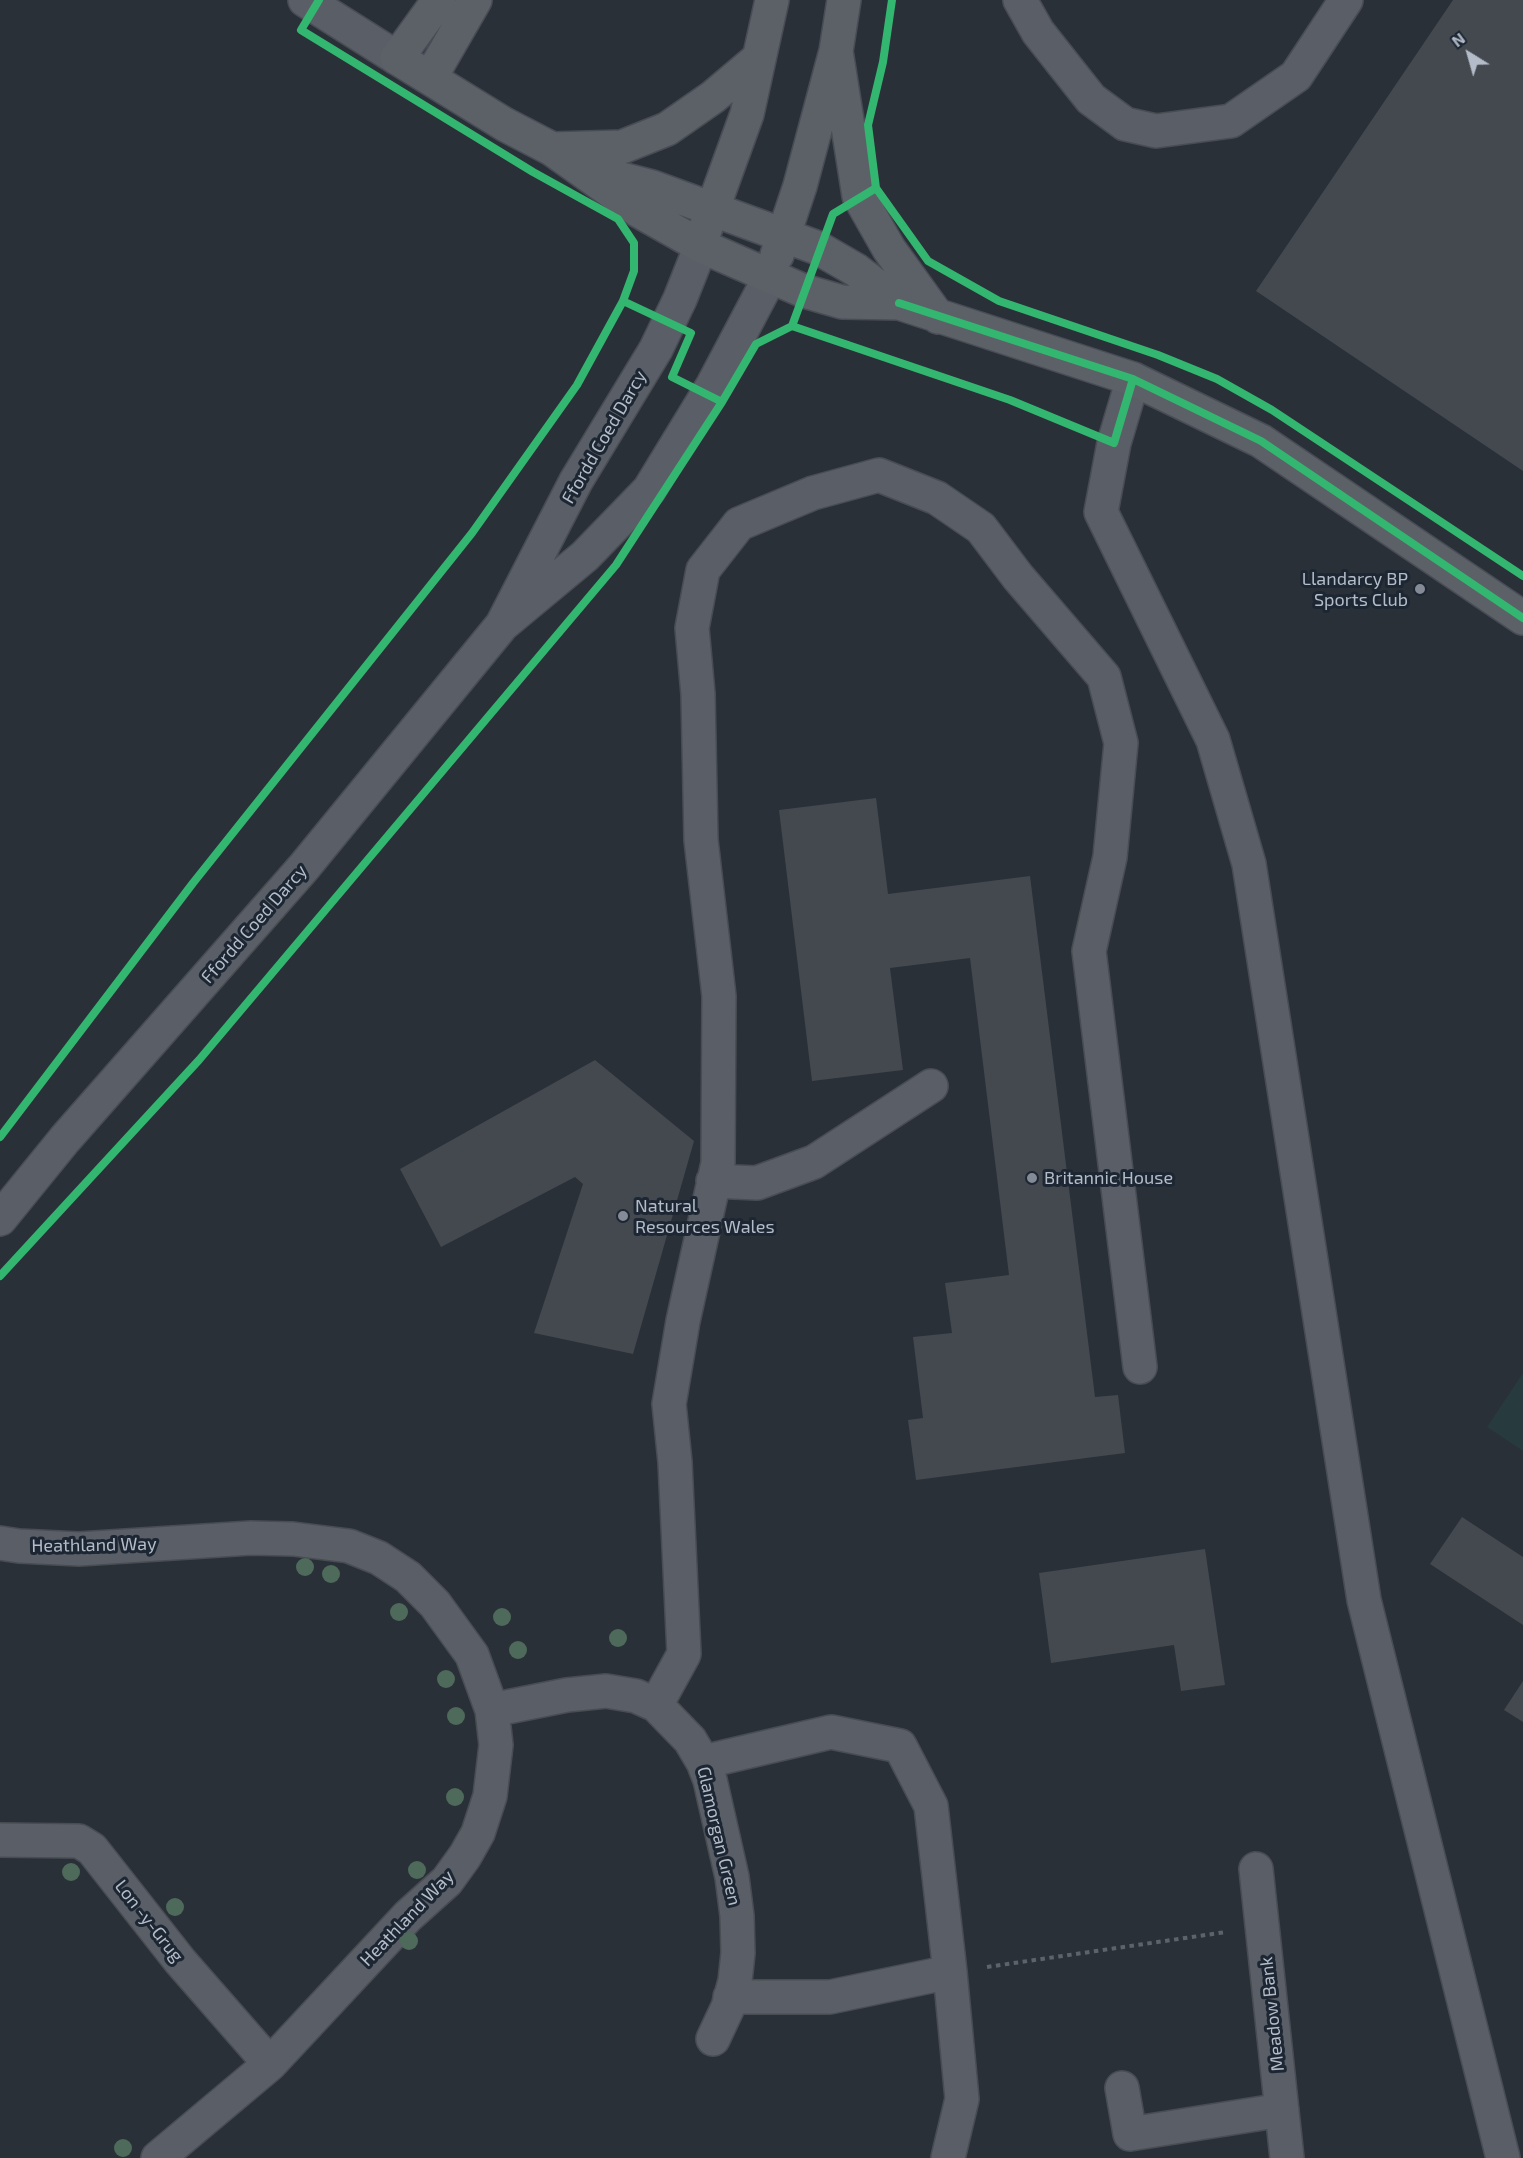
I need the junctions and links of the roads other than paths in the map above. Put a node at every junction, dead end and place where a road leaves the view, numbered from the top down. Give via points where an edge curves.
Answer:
1 (305, 0) edge
2 (439, 0) edge
3 (475, 0) edge
4 (772, 0) edge
5 (844, 0) edge
6 (1020, 0) edge
7 (1346, 0) edge
8 (836, 51) junction
9 (397, 57) junction
10 (758, 59) junction
11 (429, 78) junction
12 (552, 149) junction
13 (583, 169) junction
14 (712, 208) junction
15 (783, 234) junction
16 (700, 246) junction
17 (770, 277) junction
18 (899, 303) junction
19 (938, 318) junction
20 (1133, 379) junction
21 (1523, 618) edge
22 (502, 625) junction
23 (931, 1086) dead end
24 (713, 1181) junction
25 (0, 1219) edge
26 (1140, 1367) dead end
27 (0, 1543) edge
28 (656, 1705) junction
29 (492, 1710) junction
30 (703, 1762) junction
31 (0, 1840) edge
32 (1256, 1869) dead end
33 (950, 1972) junction
34 (730, 1997) junction
35 (713, 2039) dead end
36 (270, 2064) junction
37 (1122, 2088) dead end
38 (1282, 2110) junction
39 (158, 2158) edge
40 (948, 2158) edge
41 (1287, 2158) edge
42 (1503, 2158) edge

1 - 9 street
2 - 9 main road
3 - 11 main road
4 - 10 main road
5 - 8 main road
6 - 7 street via 1038,32 1091,99 1125,124 1156,131 1231,121 1296,76
8 - 15 main road
8 - 19 main road via 859,196 888,249
9 - 11 main road
10 - 12 main road via 667,129 622,147
10 - 14 main road via 747,114
11 - 12 main road
12 - 13 main road
13 - 14 main road
13 - 16 main road via 639,211
14 - 15 main road
14 - 16 main road
15 - 17 main road
15 - 18 main road via 856,270
16 - 17 main road
16 - 22 street, Ffordd Coed Darcy via 656,349 576,481
17 - 18 main road via 842,302
17 - 22 street, Ffordd Coed Darcy via 713,385 649,490 585,556
18 - 19 main road
19 - 20 main road
20 - 21 main road via 1261,441
20 - 42 street via 1114,443 1101,512 1213,740 1250,864 1365,1600
22 - 25 street, Ffordd Coed Darcy via 304,867 65,1139
23 - 24 street via 814,1162 757,1183
24 - 26 street via 718,1163 719,996 701,840 698,694 692,628 703,570 739,524 813,493 879,475 937,498 981,528 1104,676 1121,743 1110,856 1089,951
24 - 28 street via 669,1404 684,1654
27 - 29 street, Heathland Way via 79,1549 251,1538 349,1546 379,1558 408,1577 435,1604 472,1655
28 - 29 street, Glamorgan Green via 636,1696 606,1691
28 - 30 street, Glamorgan Green via 690,1740
29 - 36 street, Heathland Way via 496,1745 490,1796 478,1833 465,1856 447,1881 408,1916
30 - 33 street via 831,1732 900,1746 931,1806
30 - 34 street, Glamorgan Green via 732,1877 737,1916 738,1953
31 - 36 street, Lon -y-Grug via 79,1841 92,1849 180,1961
32 - 38 street, Meadow Bank
33 - 34 street via 830,1997
33 - 40 street via 962,2099
34 - 35 street, Glamorgan Green
36 - 39 street, Heathland Way
37 - 38 street via 1130,2134
38 - 41 street, Meadow Bank

